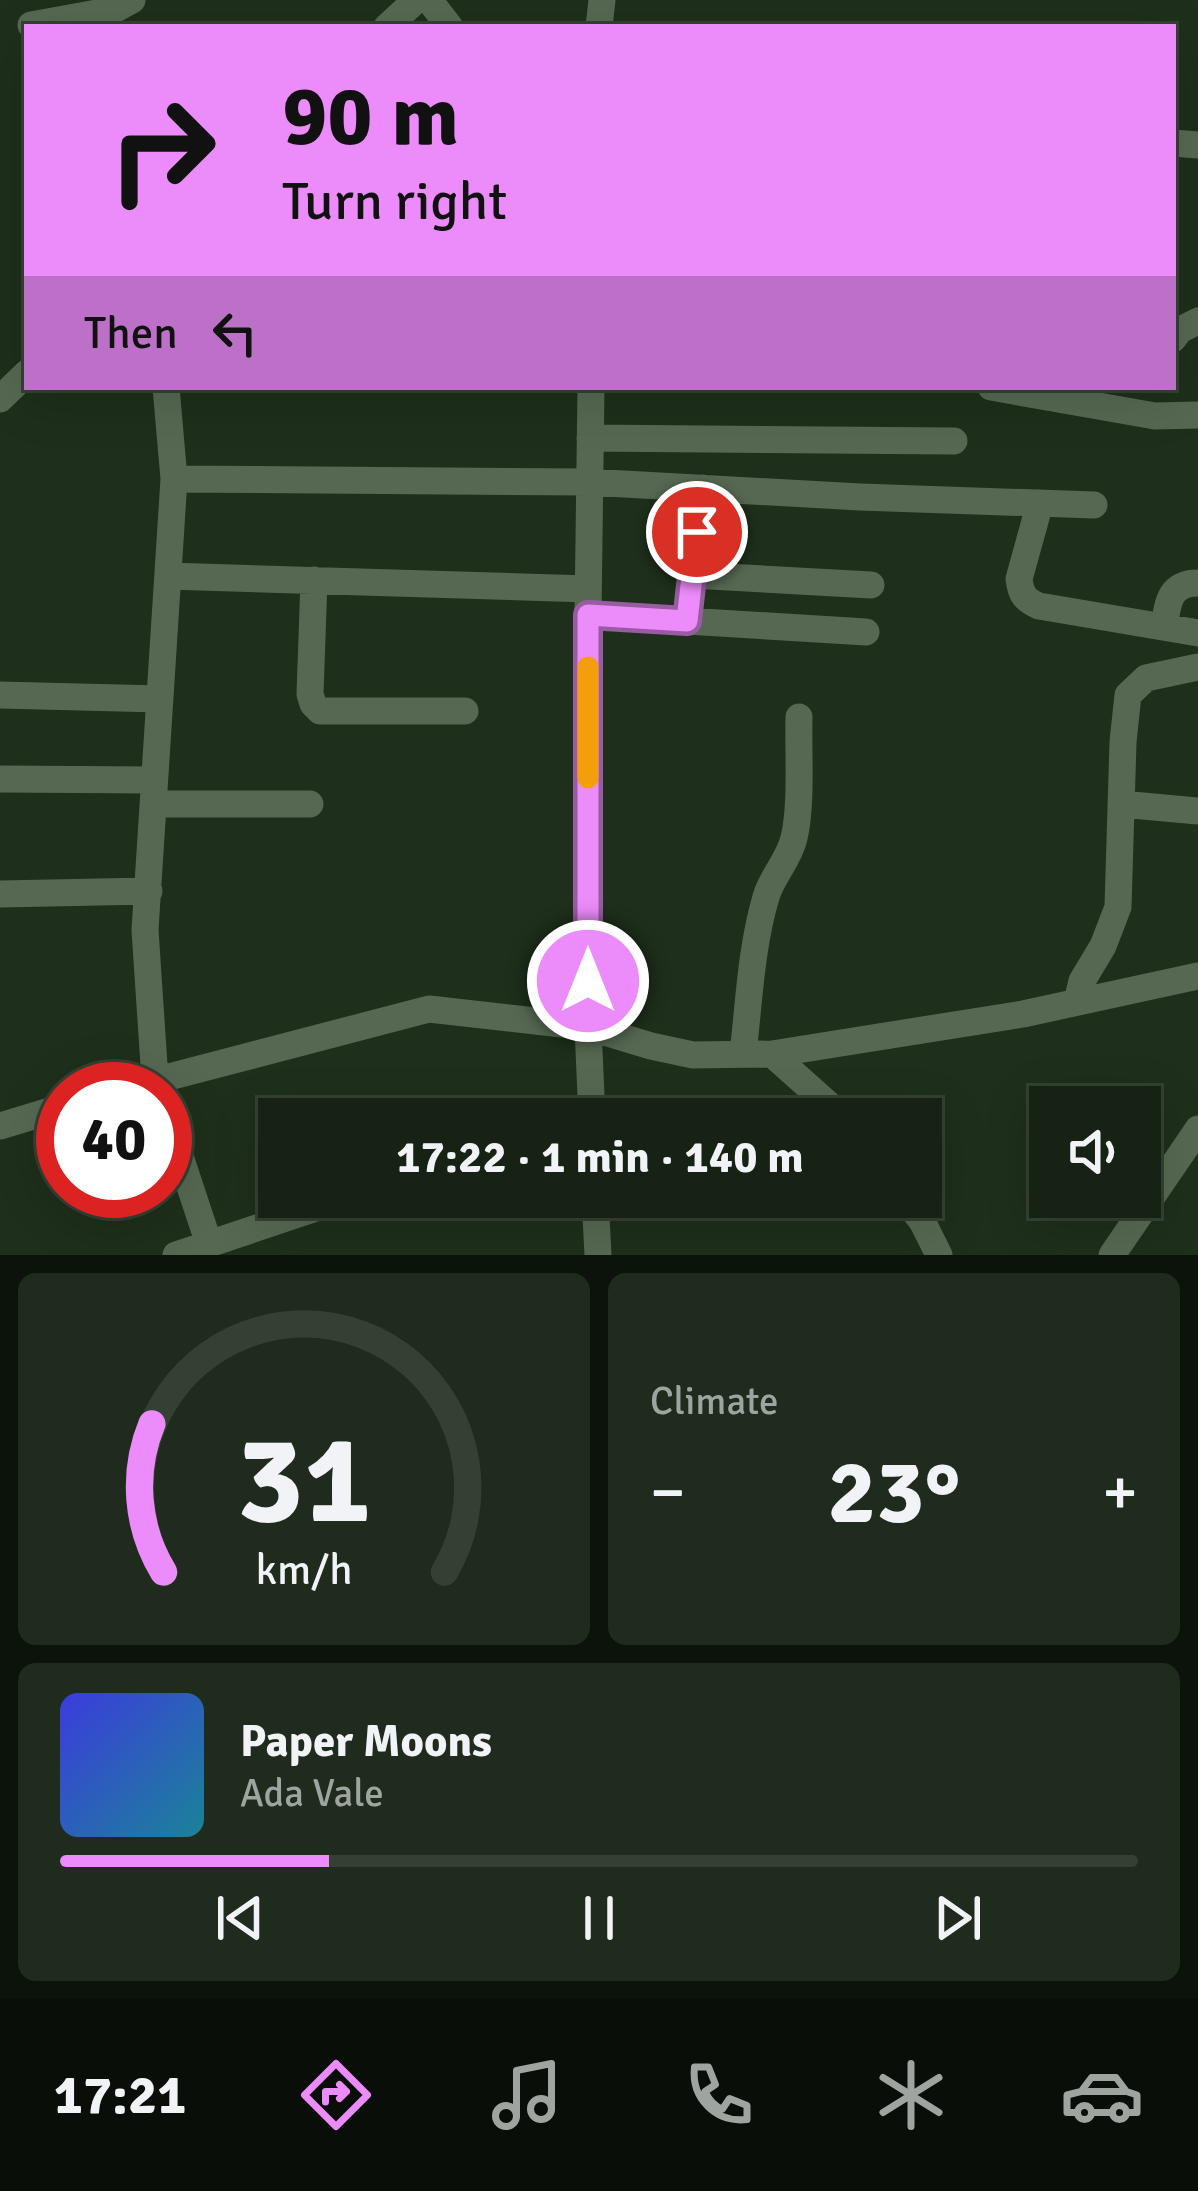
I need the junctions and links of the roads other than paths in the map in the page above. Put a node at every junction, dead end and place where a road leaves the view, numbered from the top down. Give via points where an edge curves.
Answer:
1 (132, 0) edge
2 (416, 0) edge
3 (428, 0) edge
4 (30, 17) edge
5 (391, 24) edge
6 (448, 24) edge
7 (24, 376) edge
8 (166, 390) edge
9 (591, 390) edge
10 (1008, 390) edge
11 (1159, 390) edge
12 (0, 399) edge
13 (1198, 415) edge
14 (1155, 416) junction
15 (590, 438) junction
16 (954, 441) dead end
17 (174, 479) junction
18 (588, 482) junction
19 (702, 488) junction
20 (1040, 502) junction
21 (1094, 505) dead end
22 (692, 575) junction
23 (168, 576) junction
24 (314, 580) junction
25 (1198, 584) edge
26 (871, 585) dead end
27 (588, 602) junction
28 (687, 621) junction
29 (1164, 627) junction
30 (866, 632) dead end
31 (1198, 633) edge
32 (1198, 667) edge
33 (0, 695) edge
34 (160, 699) junction
35 (465, 711) dead end
36 (799, 717) dead end
37 (0, 779) edge
38 (154, 792) junction
39 (310, 804) dead end
40 (1121, 804) junction
41 (1198, 811) edge
42 (148, 891) junction
43 (0, 894) edge
44 (1198, 976) edge
45 (1077, 1002) junction
46 (588, 1027) junction
47 (742, 1054) junction
48 (772, 1054) junction
49 (154, 1062) edge
50 (192, 1074) edge
51 (591, 1098) edge
52 (821, 1098) edge
53 (36, 1115) edge
54 (0, 1126) edge
55 (1198, 1129) edge
56 (192, 1195) edge
57 (286, 1218) edge
58 (596, 1218) edge
59 (920, 1218) edge
60 (208, 1244) junction
61 (176, 1255) edge
62 (598, 1255) edge
63 (939, 1255) edge
64 (1112, 1255) edge

1 - 4 street via 114,10
2 - 5 street
3 - 6 street
7 - 12 street
8 - 17 street
9 - 15 street
10 - 14 street
11 - 14 street
13 - 14 street
15 - 16 street
15 - 18 street
17 - 18 street
17 - 23 street
18 - 19 street
18 - 27 street
19 - 20 street
19 - 22 street
20 - 21 street
20 - 29 street via 1018,579 1027,601
22 - 26 street
22 - 28 street
23 - 24 street
23 - 34 street
24 - 27 street
24 - 35 street via 310,694 320,711
25 - 29 street via 1169,596
27 - 28 street
27 - 46 street
28 - 30 street
29 - 31 street
32 - 40 street via 1146,678 1128,694
33 - 34 street
34 - 38 street
36 - 47 street via 796,828 764,905
37 - 38 street
38 - 39 street
38 - 42 street
40 - 41 street
40 - 45 street via 1118,907
42 - 43 street
42 - 49 street
44 - 45 street
45 - 48 street
46 - 47 street via 693,1055
46 - 50 street via 429,1009
46 - 51 street
47 - 48 street
48 - 52 street
53 - 54 street
55 - 64 street
56 - 60 street
57 - 60 street
58 - 62 street
59 - 63 street
60 - 61 street

